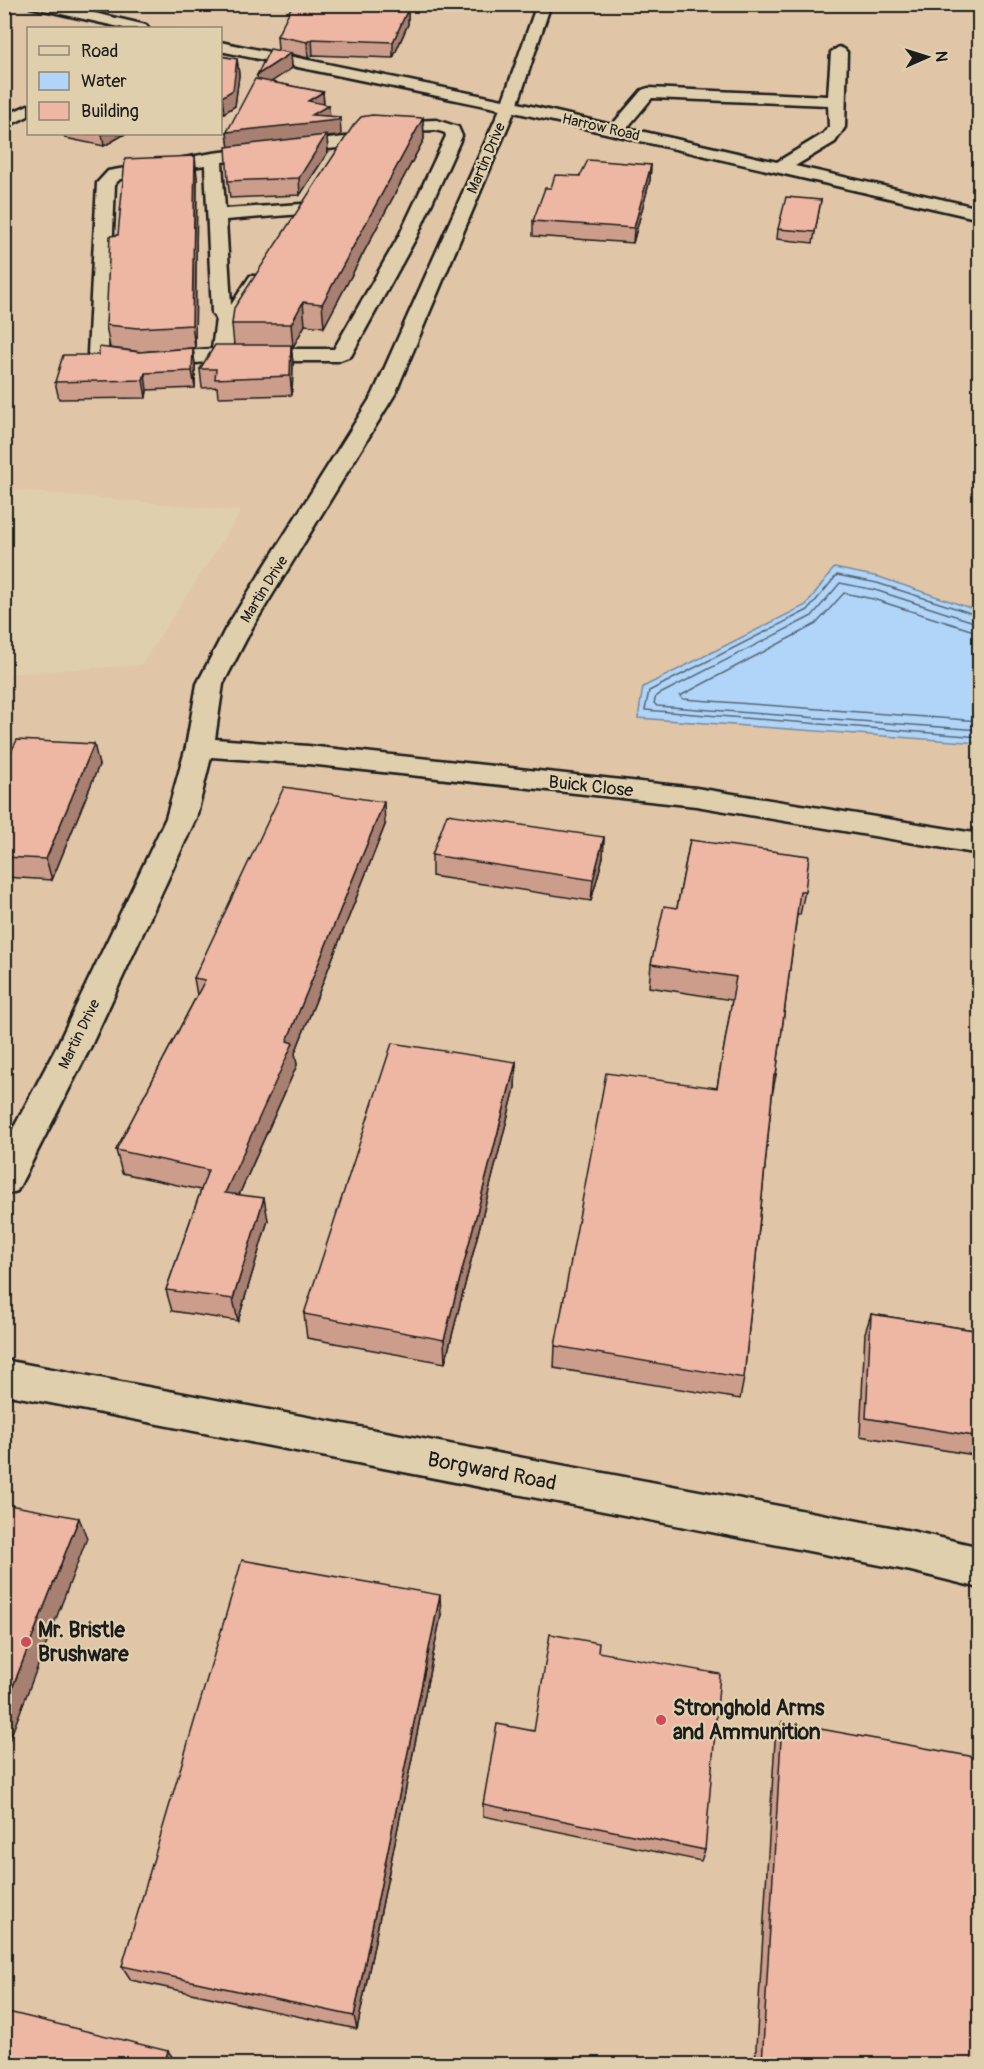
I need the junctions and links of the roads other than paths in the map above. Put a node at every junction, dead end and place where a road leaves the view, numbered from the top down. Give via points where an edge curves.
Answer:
1 (35, 4) edge
2 (544, 4) edge
3 (137, 27) edge
4 (222, 46) edge
5 (839, 52) dead end
6 (474, 100) junction
7 (836, 101) junction
8 (509, 106) junction
9 (27, 111) edge
10 (4, 123) edge
11 (437, 125) junction
12 (616, 130) junction
13 (354, 135) junction
14 (213, 158) junction
15 (333, 161) edge
16 (780, 168) junction
17 (314, 190) edge
18 (302, 209) junction
19 (980, 214) edge
20 (216, 215) junction
21 (289, 229) edge
22 (270, 260) edge
23 (225, 330) junction
24 (221, 355) junction
25 (200, 747) junction
26 (980, 843) edge
27 (4, 1181) edge
28 (4, 1377) edge
29 (980, 1568) edge

1 - 3 street
2 - 8 street, Martin Drive
4 - 6 street, Harrow Road
5 - 7 street
6 - 8 street, Harrow Road
6 - 11 street
7 - 12 street via 648,93
7 - 16 street via 837,127 829,138
8 - 12 street, Harrow Road
8 - 25 street, Martin Drive via 384,394 239,628 210,684
9 - 10 street
11 - 13 street via 372,127
11 - 24 street via 452,130 451,144 408,236 344,352
12 - 16 street, Harrow Road
13 - 14 street
13 - 15 street
14 - 20 street
14 - 24 street via 114,175 106,183 98,353 108,358 138,360
16 - 19 street, Harrow Road
17 - 18 street
18 - 20 street
18 - 21 street
20 - 23 street
22 - 23 street
23 - 24 street
25 - 26 street, Buick Close via 696,797
25 - 27 street, Martin Drive via 181,818 73,1048
28 - 29 street, Borgward Road via 888,1546

